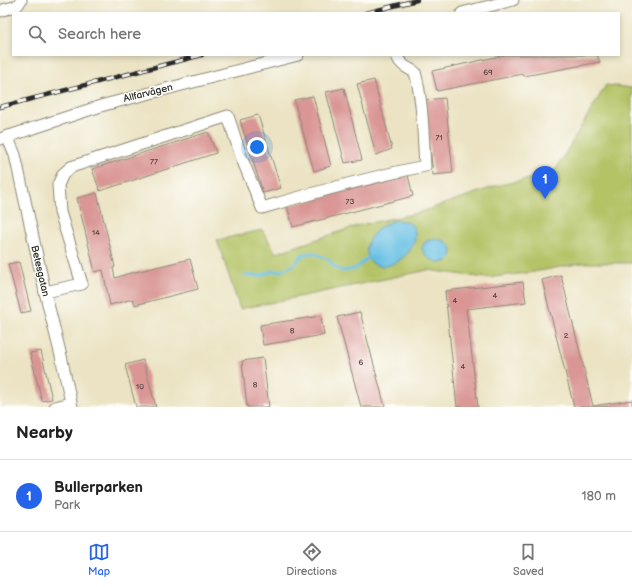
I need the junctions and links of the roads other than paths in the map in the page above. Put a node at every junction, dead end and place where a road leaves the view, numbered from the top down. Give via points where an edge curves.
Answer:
1 (22, 0) edge
2 (513, 0) edge
3 (0, 10) edge
4 (466, 12) edge
5 (294, 56) edge
6 (397, 56) edge
7 (4, 137) edge
8 (45, 292) junction
9 (71, 405) edge
10 (55, 407) edge

1 - 3 street via 17,6
2 - 4 street
5 - 7 street, Allfarvägen via 104,105
6 - 8 street via 405,66 415,72 425,166 389,173 262,208 228,116 71,168 63,174 58,185 60,212 82,284
7 - 8 street, Betesgatan via 15,155
8 - 9 street, Betesgatan
9 - 10 street

